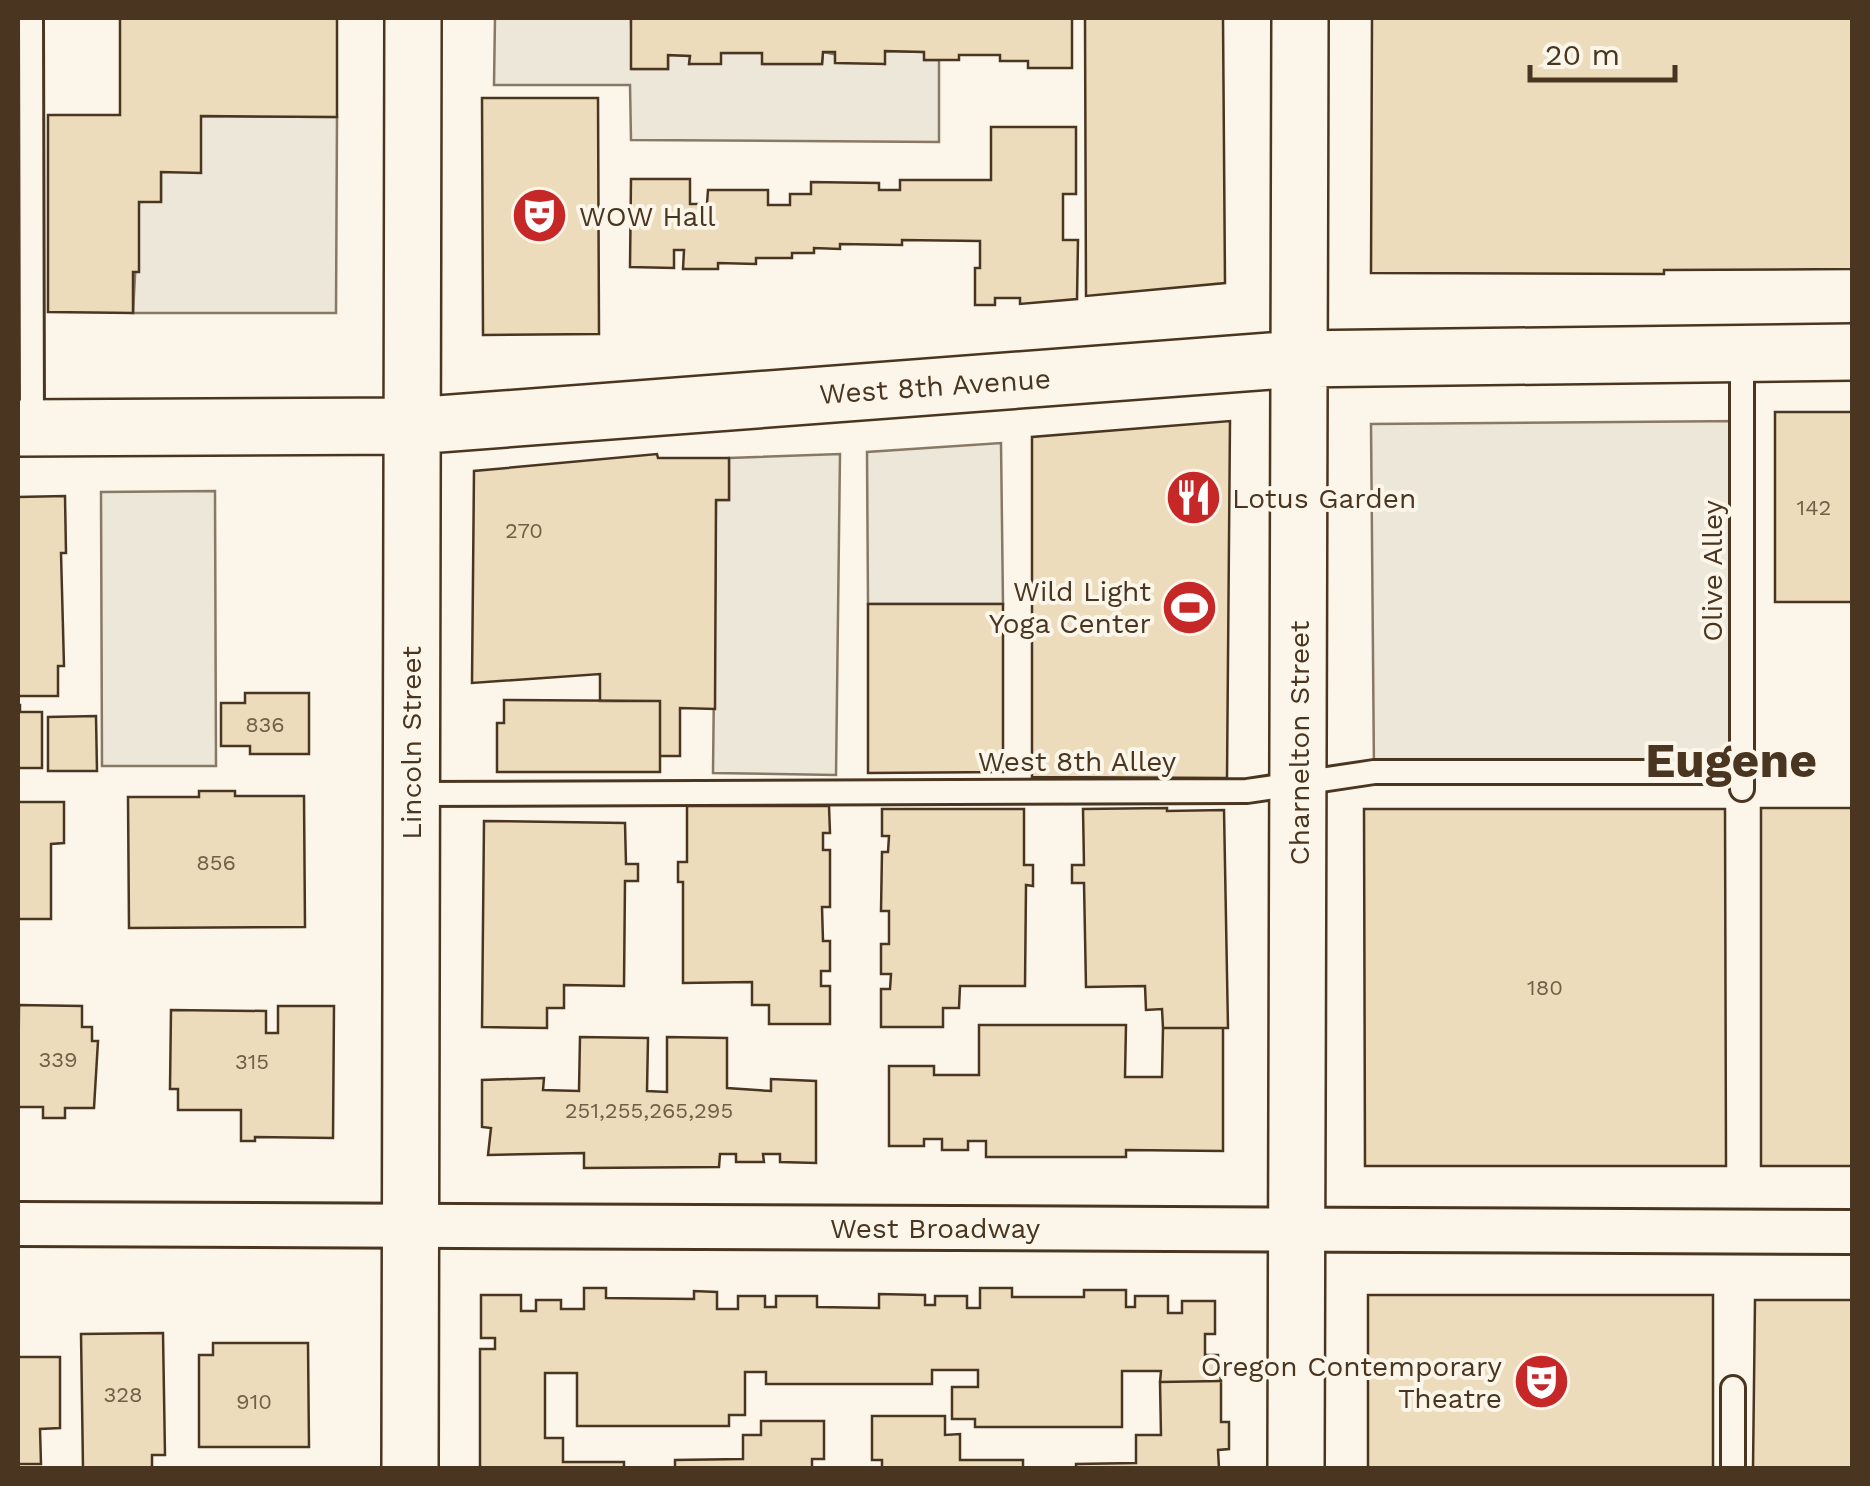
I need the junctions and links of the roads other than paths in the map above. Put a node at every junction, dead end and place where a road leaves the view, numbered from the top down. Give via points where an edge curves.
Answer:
1 (31, 18) edge
2 (413, 18) edge
3 (1300, 18) edge
4 (1852, 352) edge
5 (1742, 354) junction
6 (1298, 359) junction
7 (412, 426) junction
8 (25, 428) edge
9 (1742, 781) joint
10 (1298, 786) junction
11 (410, 794) junction
12 (18, 1224) edge
13 (411, 1226) junction
14 (1298, 1230) junction
15 (1852, 1232) edge
16 (1733, 1388) dead end
17 (410, 1468) edge
18 (1296, 1468) edge
19 (1733, 1468) edge

1 - 8 lane
2 - 7 street, Lincoln Street
3 - 6 street, Charnelton Street
4 - 5 street, West 8th Avenue
5 - 6 street, West 8th Avenue
5 - 9 lane, Olive Alley
6 - 7 street, West 8th Avenue
6 - 10 street, Charnelton Street
7 - 8 street, West 8th Avenue
7 - 11 street, Lincoln Street
9 - 10 lane, West 8th Alley via 1374,772
10 - 11 lane, West 8th Alley
10 - 14 street, Charnelton Street
11 - 13 street, Lincoln Street
12 - 13 street, West Broadway
13 - 14 street, West Broadway
13 - 17 street, Lincoln Street
14 - 15 street, West Broadway
14 - 18 street, Charnelton Street
16 - 19 lane

